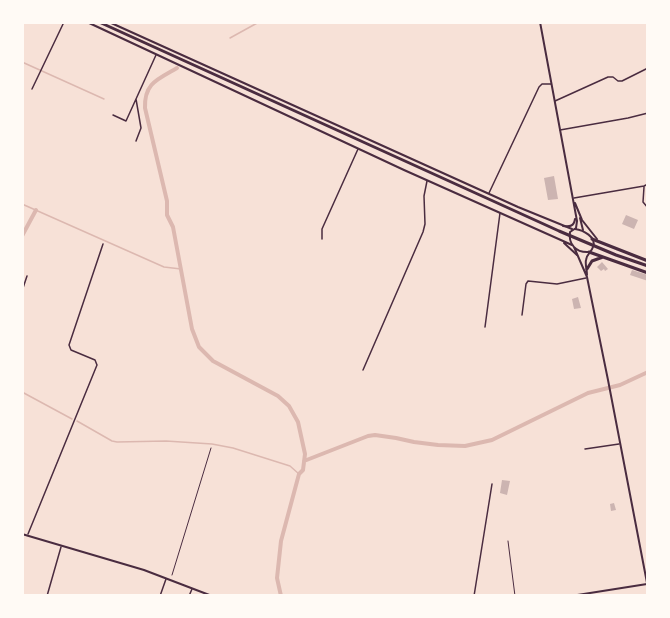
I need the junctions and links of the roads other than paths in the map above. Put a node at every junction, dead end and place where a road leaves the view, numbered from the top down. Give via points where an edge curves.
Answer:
1 (64, 22) edge
2 (87, 22) edge
3 (99, 22) edge
4 (109, 22) edge
5 (540, 22) edge
6 (156, 54) junction
7 (648, 68) edge
8 (552, 85) junction
9 (32, 89) dead end
10 (136, 98) junction
11 (555, 101) junction
12 (647, 113) edge
13 (113, 116) dead end
14 (648, 117) edge
15 (560, 130) junction
16 (136, 141) dead end
17 (359, 148) junction
18 (427, 180) junction
19 (648, 184) edge
20 (644, 186) junction
21 (489, 194) junction
22 (573, 198) junction
23 (648, 208) edge
24 (500, 212) junction
25 (578, 216) junction
26 (563, 226) junction
27 (574, 229) junction
28 (584, 231) junction
29 (592, 238) junction
30 (322, 239) dead end
31 (560, 239) junction
32 (598, 241) junction
33 (104, 244) dead end
34 (573, 246) junction
35 (589, 252) junction
36 (579, 256) junction
37 (604, 257) junction
38 (648, 261) edge
39 (648, 266) edge
40 (586, 269) junction
41 (648, 273) edge
42 (27, 276) dead end
43 (587, 277) junction
44 (22, 291) edge
45 (522, 315) dead end
46 (484, 327) dead end
47 (363, 370) dead end
48 (620, 444) junction
49 (585, 449) dead end
50 (492, 484) dead end
51 (22, 534) edge
52 (28, 535) junction
53 (61, 545) junction
54 (166, 579) junction
55 (647, 586) edge
56 (192, 588) junction
57 (47, 596) edge
58 (160, 596) edge
59 (189, 596) edge
60 (212, 596) edge
61 (474, 596) edge
62 (571, 596) edge

1 - 9 street
2 - 6 street
3 - 39 main road via 559,231
4 - 21 street
5 - 8 street
6 - 10 street
6 - 17 street
7 - 11 street via 621,82 608,77
8 - 11 street
8 - 21 street via 539,87
10 - 13 street via 126,121
10 - 16 street via 141,128
11 - 15 street
12 - 14 street
12 - 15 street
15 - 22 street
17 - 18 street
17 - 30 street via 322,229
18 - 24 street
18 - 47 street via 423,232
19 - 20 street
20 - 22 street
20 - 23 street via 643,202
21 - 26 street
22 - 25 street
24 - 31 street
24 - 46 street
25 - 26 street via 573,225
25 - 27 street
25 - 28 street
25 - 32 street
26 - 27 street
27 - 28 street
27 - 34 street via 569,235
28 - 29 street
29 - 32 main road
29 - 35 street
31 - 34 street
31 - 36 street
32 - 38 main road
33 - 52 street via 69,344 71,350 95,360 97,365
34 - 35 street
34 - 36 street
35 - 37 main road
35 - 40 street
36 - 43 street
37 - 40 main road via 592,261
37 - 41 main road
40 - 43 street
42 - 44 street
43 - 45 street via 557,284 528,281
43 - 48 street
48 - 49 street
48 - 55 street
50 - 61 street
51 - 52 street
52 - 53 street
53 - 54 street
53 - 57 street
54 - 56 street
54 - 58 street
55 - 62 street
56 - 59 street
56 - 60 street

